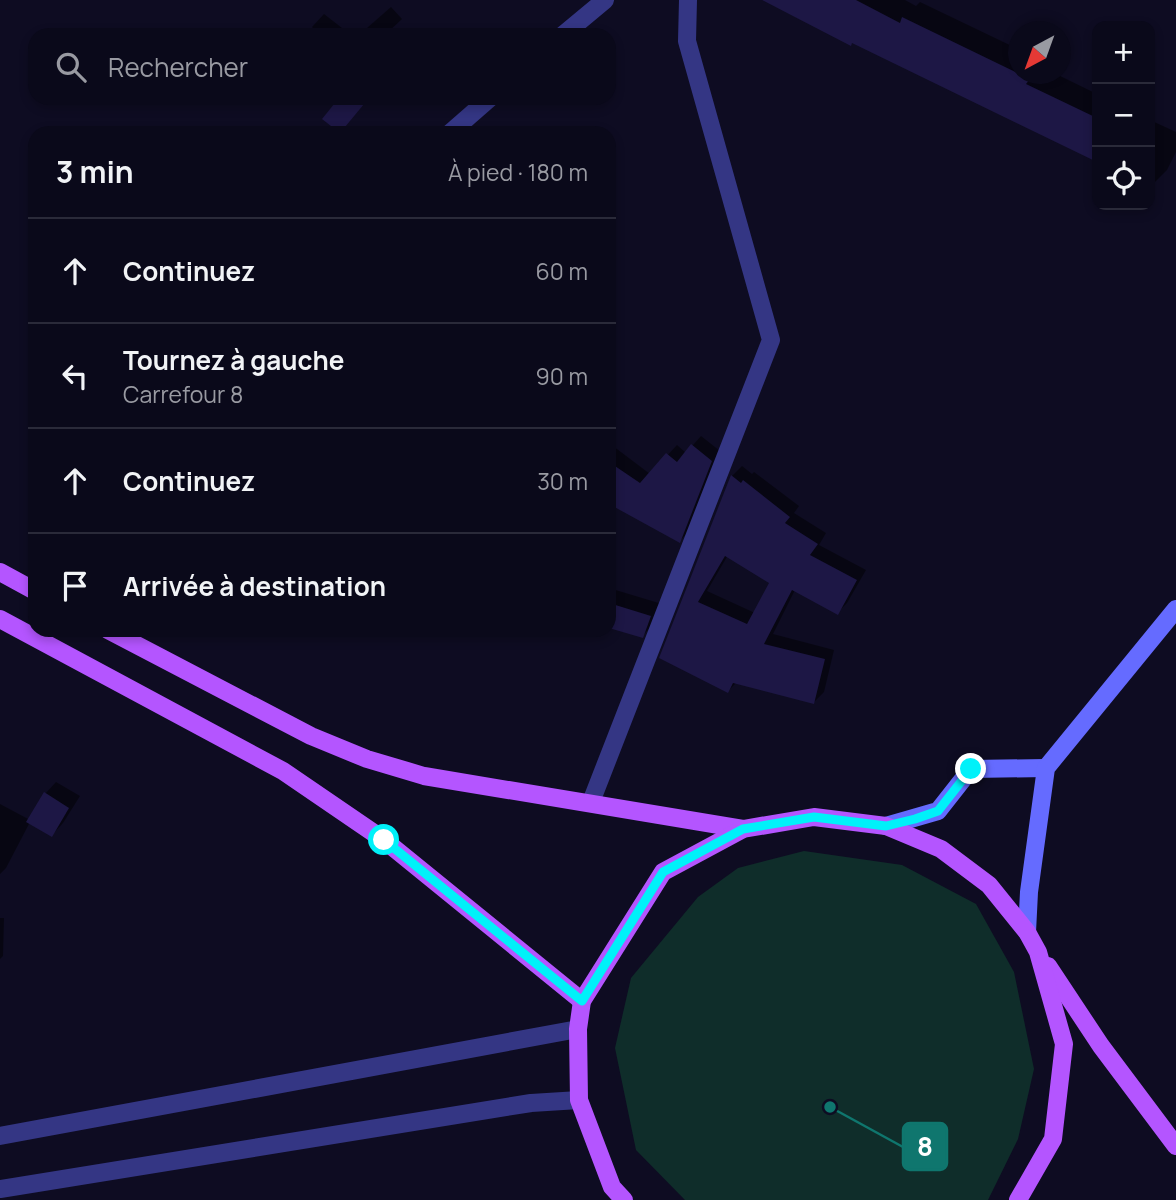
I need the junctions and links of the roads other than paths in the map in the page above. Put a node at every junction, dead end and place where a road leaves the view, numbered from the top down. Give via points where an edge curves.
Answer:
1 (605, 0) edge
2 (688, 0) edge
3 (571, 28) edge
4 (482, 105) edge
5 (458, 126) edge
6 (0, 572) edge
7 (28, 587) edge
8 (1176, 609) edge
9 (0, 619) edge
10 (28, 634) edge
11 (34, 637) edge
12 (121, 637) edge
13 (1046, 768) junction
14 (591, 802) junction
15 (886, 826) junction
16 (743, 829) junction
17 (1027, 932) junction
18 (1038, 952) junction
19 (582, 1001) junction
20 (578, 1029) junction
21 (579, 1100) junction
22 (0, 1136) edge
23 (1176, 1146) edge
24 (0, 1189) edge
25 (624, 1200) edge
26 (1018, 1200) edge

1 - 3 street
2 - 14 street via 687,41 771,340
4 - 5 street
6 - 7 main road
8 - 13 street
9 - 10 main road
11 - 19 main road via 283,771 384,840
12 - 14 main road via 299,730 367,759 424,776
13 - 15 street via 971,769 938,811
13 - 17 street
14 - 16 main road
15 - 16 main road via 814,817
15 - 17 main road via 951,856 989,885
16 - 19 main road via 663,872
17 - 18 main road
18 - 23 main road
18 - 26 main road via 1064,1044 1053,1139
19 - 20 main road
20 - 21 main road
20 - 22 street
21 - 24 street via 531,1103
21 - 25 main road via 612,1187

